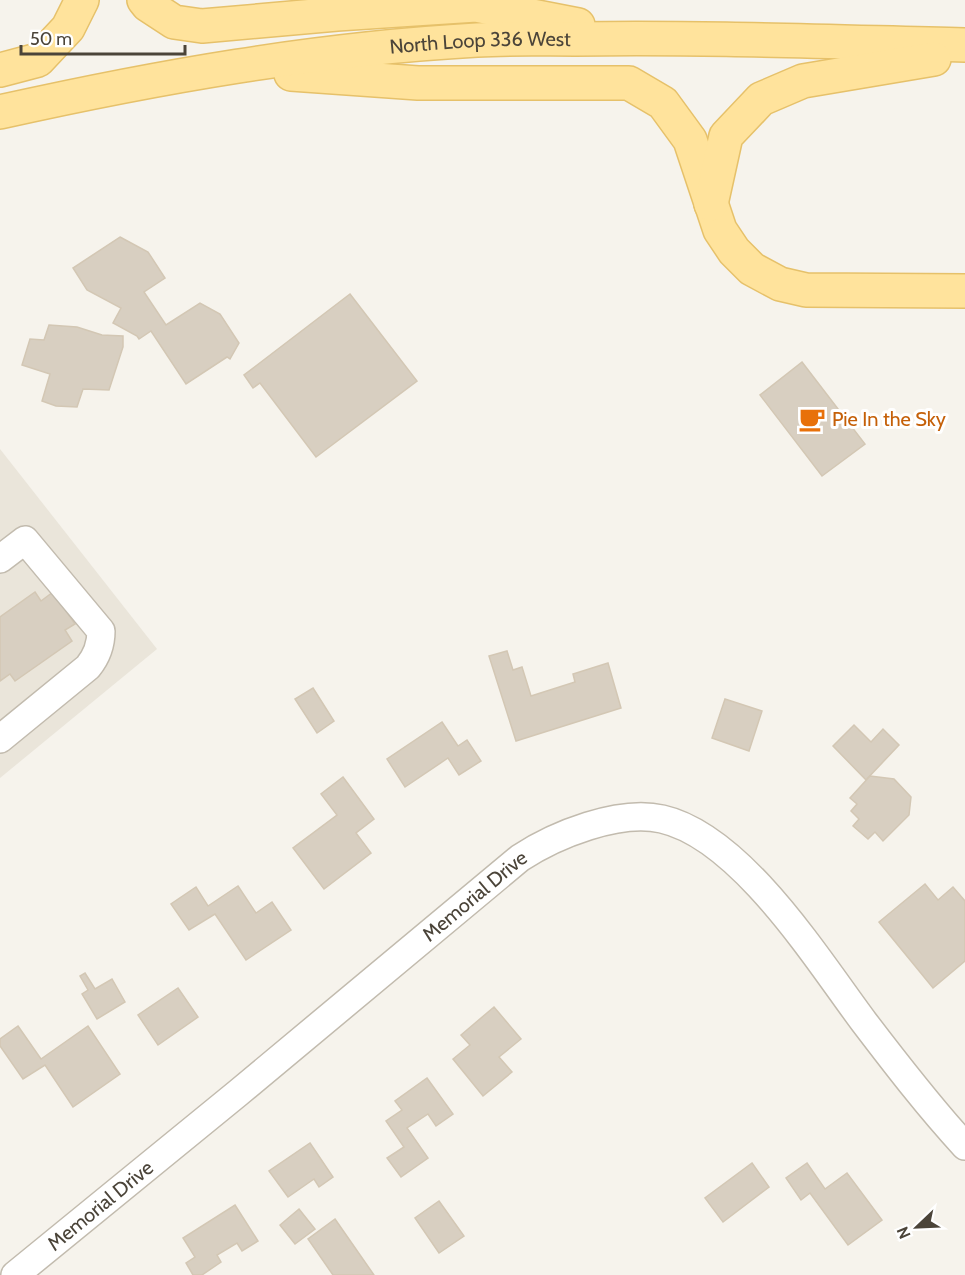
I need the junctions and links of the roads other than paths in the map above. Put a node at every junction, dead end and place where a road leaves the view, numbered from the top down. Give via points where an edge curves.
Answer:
1 (82, 0) edge
2 (144, 0) edge
3 (641, 38) junction
4 (965, 45) edge
5 (965, 53) edge
6 (214, 69) junction
7 (0, 70) edge
8 (0, 112) edge
9 (711, 204) junction
10 (965, 291) edge
11 (0, 559) edge
12 (0, 739) edge
13 (965, 1146) edge
14 (15, 1275) edge

1 - 7 main road via 68,28 38,60
2 - 3 main road via 174,22 202,26 476,5
3 - 4 main road, North Loop 336 West
3 - 6 main road, North Loop 336 West via 478,40
5 - 9 main road via 803,81 761,99 726,136
6 - 8 main road, North Loop 336 West
6 - 9 main road via 418,83 629,83 663,103 690,140
9 - 10 main road via 720,230 734,251 752,269 780,284 806,290
11 - 12 street via 25,540 101,631 101,641 88,667
13 - 14 street, Memorial Drive via 744,870 688,827 660,818 632,818 570,831 520,858

